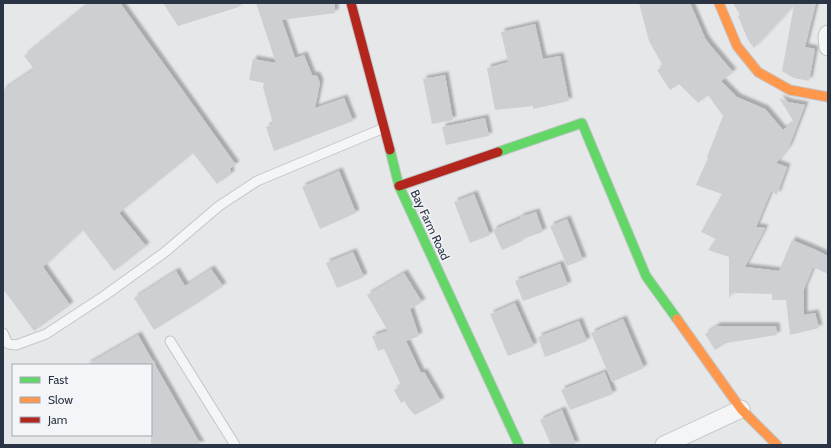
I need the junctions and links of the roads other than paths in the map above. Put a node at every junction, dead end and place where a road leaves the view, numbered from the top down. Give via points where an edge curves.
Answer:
1 (351, 3) edge
2 (720, 3) edge
3 (828, 34) edge
4 (828, 47) edge
5 (828, 97) edge
6 (384, 128) junction
7 (399, 186) junction
8 (3, 333) edge
9 (170, 341) dead end
10 (741, 409) junction
11 (235, 445) edge
12 (519, 445) edge
13 (664, 445) edge
14 (777, 445) edge

1 - 6 street, Bay Farm Road
2 - 5 street via 737,46 758,72 790,90
3 - 4 street
6 - 7 street, Bay Farm Road
6 - 8 lane via 258,181 219,206 165,252 123,283 46,334 16,345 8,344
7 - 10 street via 582,123 646,276
7 - 12 street, Bay Farm Road
9 - 11 lane
10 - 13 street
10 - 14 street

